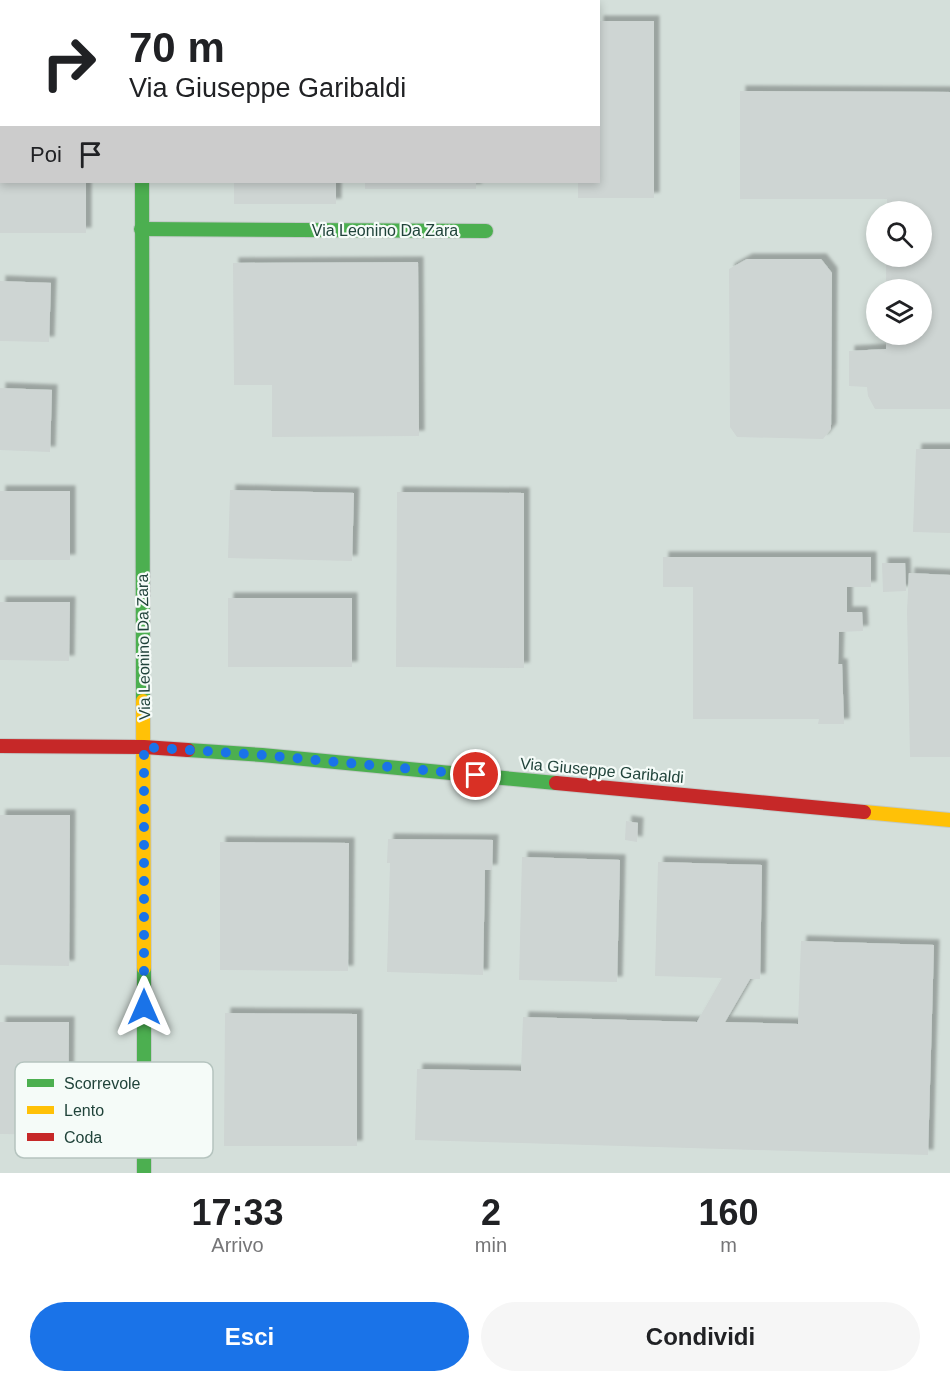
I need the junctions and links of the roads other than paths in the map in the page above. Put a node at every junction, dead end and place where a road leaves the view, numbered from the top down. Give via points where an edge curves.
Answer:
1 (142, 183) edge
2 (141, 229) junction
3 (486, 231) dead end
4 (0, 746) edge
5 (144, 747) junction
6 (950, 820) edge
7 (144, 1062) edge

1 - 2 street, Via Leonino Da Zara
2 - 3 street, Via Leonino Da Zara
2 - 5 street, Via Leonino Da Zara
4 - 5 street, Via Giuseppe Garibaldi
5 - 6 street, Via Giuseppe Garibaldi
5 - 7 street, Via Leonino Da Zara

